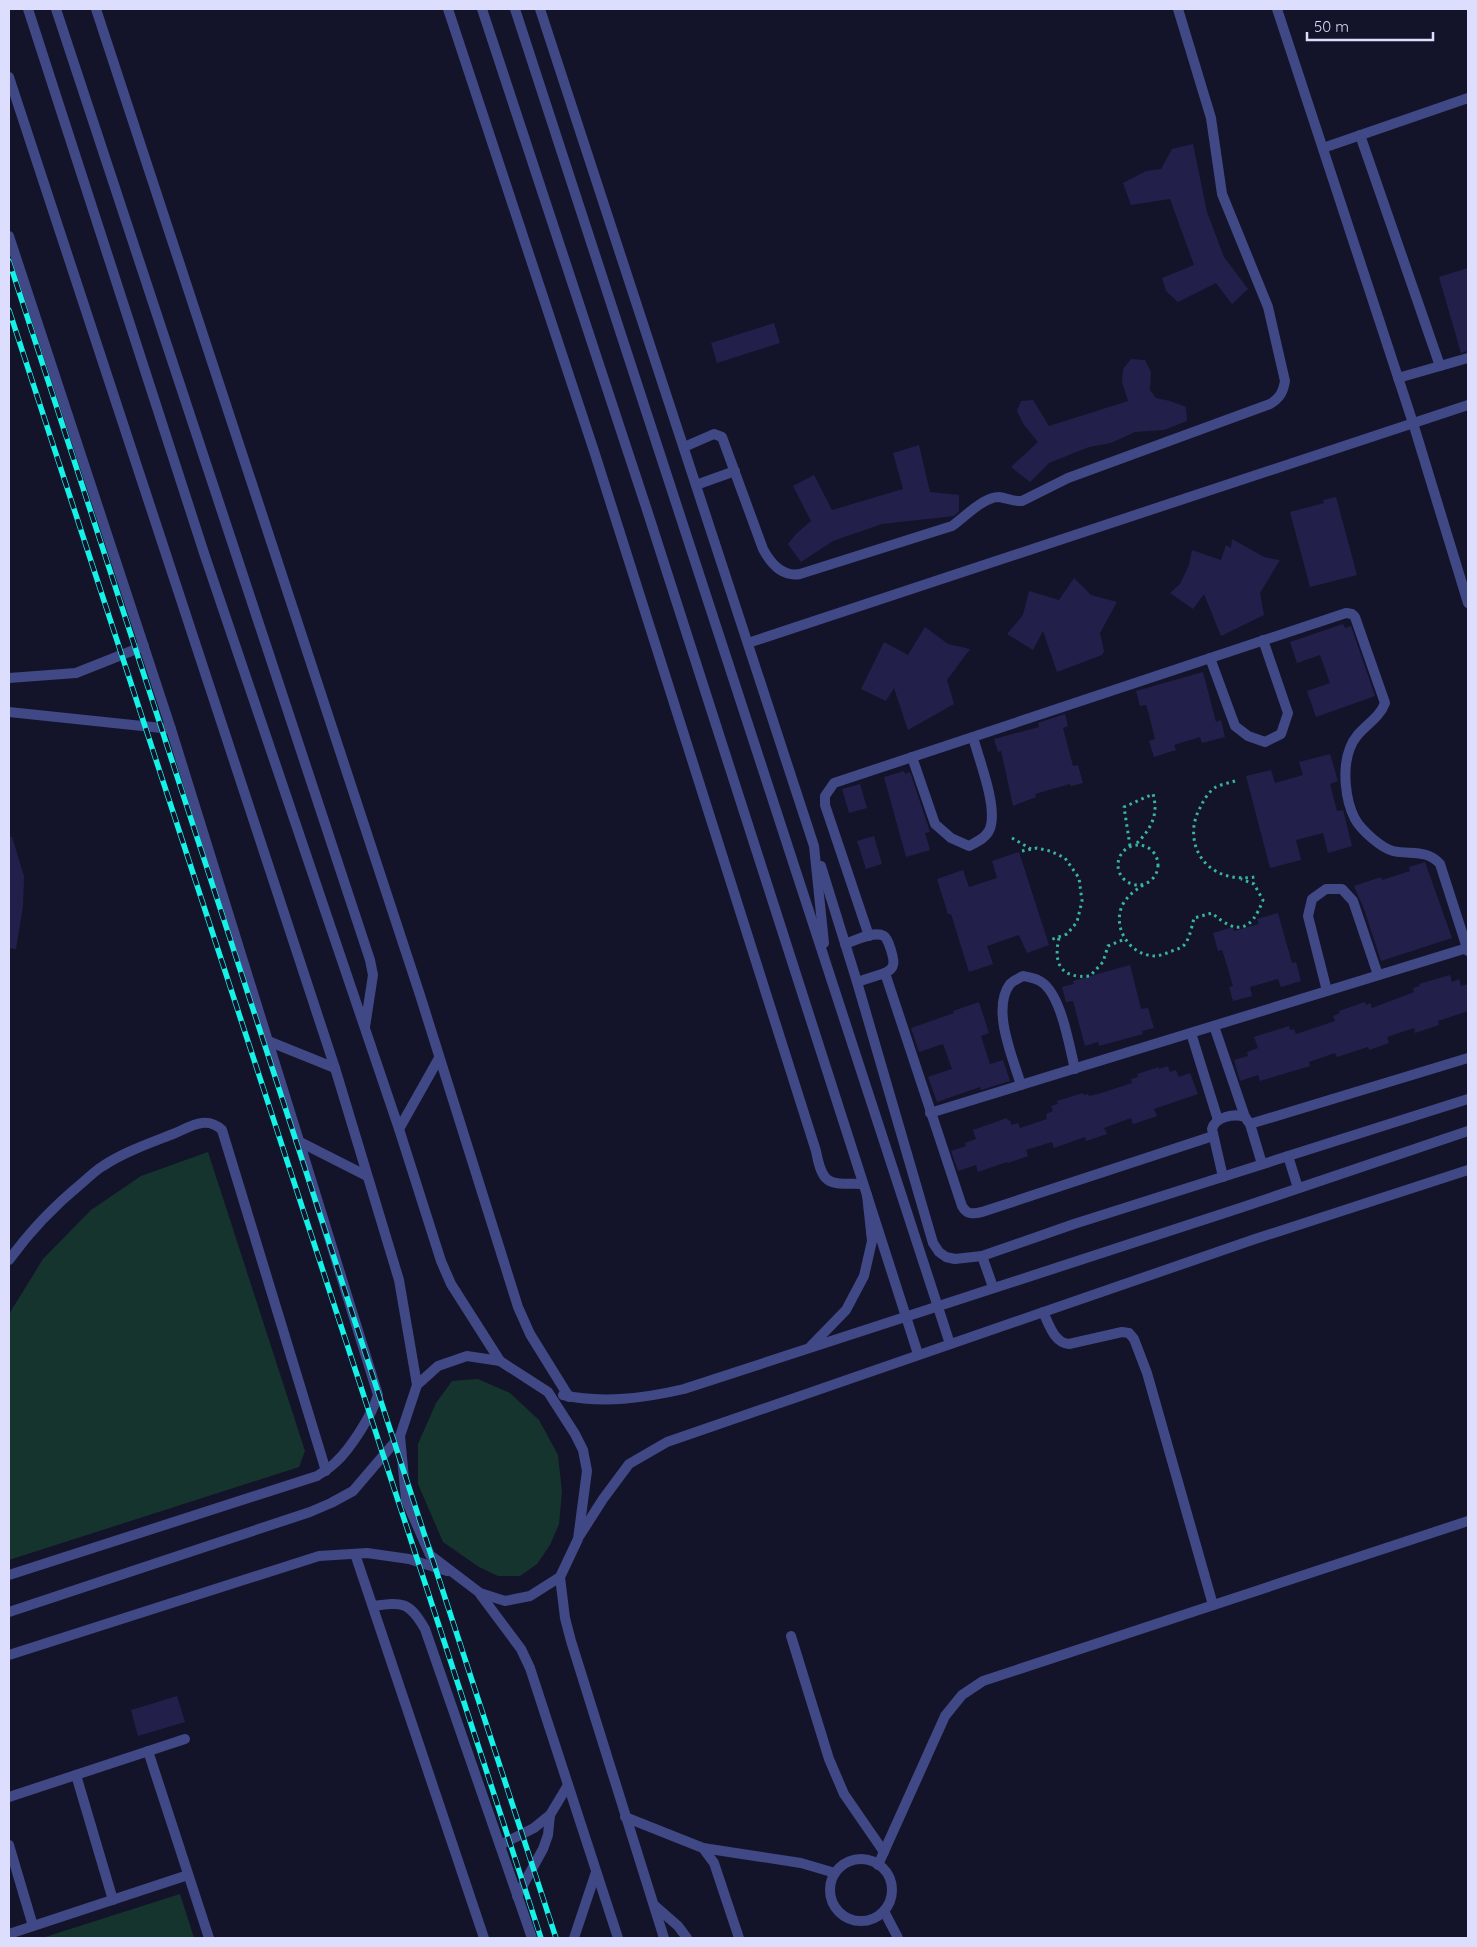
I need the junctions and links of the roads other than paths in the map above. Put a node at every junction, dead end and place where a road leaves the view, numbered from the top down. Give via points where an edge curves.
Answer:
1 (28, 9) edge
2 (56, 9) edge
3 (96, 9) edge
4 (448, 9) edge
5 (482, 9) edge
6 (514, 9) edge
7 (540, 9) edge
8 (1178, 9) edge
9 (1277, 9) edge
10 (9, 76) edge
11 (1468, 98) edge
12 (1360, 135) junction
13 (1322, 148) junction
14 (9, 236) edge
15 (1468, 358) edge
16 (1440, 366) junction
17 (1398, 378) junction
18 (1468, 405) edge
19 (1413, 424) junction
20 (684, 447) junction
21 (735, 471) junction
22 (696, 485) junction
23 (1468, 603) edge
24 (1263, 640) junction
25 (748, 643) junction
26 (144, 646) junction
27 (1210, 658) junction
28 (9, 678) edge
29 (9, 712) edge
30 (172, 729) junction
31 (973, 737) junction
32 (912, 757) junction
33 (814, 846) junction
34 (869, 936) junction
35 (845, 944) junction
36 (1468, 949) edge
37 (826, 964) junction
38 (885, 973) junction
39 (1378, 975) junction
40 (857, 982) junction
41 (1327, 991) junction
42 (1214, 1026) junction
43 (365, 1028) junction
44 (1191, 1033) junction
45 (268, 1041) junction
46 (440, 1058) junction
47 (1468, 1058) edge
48 (335, 1068) junction
49 (1075, 1069) junction
50 (1021, 1085) junction
51 (1468, 1099) edge
52 (930, 1113) junction
53 (1218, 1120) junction
54 (1248, 1121) junction
55 (399, 1129) junction
56 (1468, 1131) edge
57 (1212, 1136) junction
58 (298, 1141) junction
59 (1288, 1156) junction
60 (1262, 1164) junction
61 (1468, 1170) edge
62 (367, 1176) junction
63 (1223, 1177) junction
64 (864, 1184) junction
65 (1298, 1188) junction
66 (867, 1195) junction
67 (982, 1256) junction
68 (9, 1260) edge
69 (993, 1287) junction
70 (938, 1306) junction
71 (1042, 1312) junction
72 (906, 1316) junction
73 (950, 1344) junction
74 (809, 1348) junction
75 (918, 1354) junction
76 (500, 1361) junction
77 (418, 1385) junction
78 (548, 1392) junction
79 (569, 1396) junction
80 (400, 1436) junction
81 (326, 1471) junction
82 (1468, 1521) edge
83 (578, 1539) junction
84 (355, 1554) junction
85 (9, 1574) edge
86 (455, 1574) junction
87 (560, 1577) junction
88 (480, 1594) junction
89 (1213, 1605) junction
90 (372, 1606) junction
91 (9, 1612) edge
92 (791, 1636) dead end
93 (9, 1655) edge
94 (185, 1739) dead end
95 (148, 1751) junction
96 (76, 1775) junction
97 (568, 1785) junction
98 (9, 1797) edge
99 (550, 1815) junction
100 (625, 1817) junction
101 (9, 1845) edge
102 (500, 1845) junction
103 (702, 1848) junction
104 (884, 1852) junction
105 (878, 1865) junction
106 (596, 1872) junction
107 (836, 1873) junction
108 (188, 1875) junction
109 (518, 1896) junction
110 (113, 1900) junction
111 (653, 1904) junction
112 (884, 1911) junction
113 (33, 1926) junction
114 (9, 1934) edge
115 (209, 1938) edge
116 (484, 1938) edge
117 (532, 1938) edge
118 (574, 1938) edge
119 (618, 1938) edge
120 (664, 1938) edge
121 (687, 1938) edge
122 (740, 1938) edge
123 (898, 1938) edge

1 - 43 street via 204,553
2 - 43 street via 370,960 372,975
3 - 46 street
4 - 64 street via 610,500 819,1167 831,1183
5 - 64 street
6 - 37 street
7 - 20 street
8 - 21 street via 1211,118 1222,194 1268,307 1285,381 1278,399 1068,478 1022,501 994,498 977,505 952,526 791,576 769,559
9 - 13 street
10 - 48 street
11 - 12 street
12 - 13 street
12 - 16 street
13 - 17 street
14 - 26 street
15 - 16 street
16 - 17 street
17 - 19 street
18 - 19 street
19 - 23 street
19 - 25 street
20 - 21 street via 718,434
20 - 22 street
21 - 22 street
22 - 25 street
24 - 27 street
24 - 27 street via 1288,713 1281,734 1266,742 1248,736 1236,726
24 - 36 street via 1346,613 1355,618 1384,703 1377,717 1357,734 1349,748 1346,767 1348,799 1355,819 1382,846 1393,851 1425,854 1440,864
25 - 33 street
26 - 28 street via 76,673
26 - 30 street
27 - 31 street
29 - 30 street
30 - 45 street
31 - 32 street
31 - 32 street via 992,804 991,826 982,840 969,846 951,838 935,824
32 - 34 street via 834,783 825,796 825,805
33 - 35 street
33 - 37 street
34 - 35 street
34 - 38 street via 886,937 894,964
35 - 40 street
36 - 39 street
37 - 70 street
38 - 40 street
38 - 52 street
39 - 41 street
39 - 41 street via 1353,901 1342,889 1326,889 1312,899 1308,916
40 - 67 street via 933,1243 946,1257
41 - 42 street
42 - 44 street
42 - 54 street
43 - 55 street
44 - 49 street
44 - 53 street
45 - 48 street
45 - 58 street
46 - 55 street
46 - 79 street via 518,1308 530,1334
47 - 54 street
48 - 62 street
49 - 50 street
49 - 50 street via 1053,993 1039,980 1023,976 1010,983 1002,1000 1002,1021
50 - 52 street
51 - 59 street
52 - 57 street via 962,1206 966,1212 974,1214
53 - 54 street via 1233,1115
53 - 57 street via 1213,1124
54 - 60 street
55 - 76 street via 451,1284
56 - 65 street
57 - 63 street
58 - 62 street
58 - 81 street via 378,1395 344,1454
59 - 60 street
59 - 65 street
60 - 63 street
61 - 71 street
62 - 77 street via 399,1280
63 - 67 street
64 - 66 street
65 - 69 street
66 - 72 street
66 - 74 street via 872,1242 864,1276 846,1310
67 - 69 street
68 - 81 street via 26,1236 60,1201 103,1166 196,1125 214,1123 222,1130
69 - 70 street
70 - 72 street
70 - 73 street
71 - 73 street
71 - 89 street via 1057,1340 1063,1344 1122,1332 1129,1333 1134,1339 1147,1373
72 - 74 street
72 - 75 street
73 - 75 street
74 - 79 street via 684,1389 648,1397 588,1400
75 - 83 street via 667,1442 629,1464
76 - 77 street via 467,1356 438,1366
76 - 78 street
77 - 80 street
78 - 79 street
78 - 83 street via 583,1450 587,1471
80 - 86 street via 406,1500 430,1554
80 - 91 street via 353,1491 331,1503
81 - 85 street
82 - 89 street
83 - 87 street
84 - 86 street via 409,1559
84 - 90 street
84 - 93 street via 319,1556
86 - 88 street
87 - 88 street via 530,1596 504,1601
87 - 100 street via 571,1642
88 - 97 street via 521,1649 530,1668
89 - 104 street via 983,1681 962,1695 945,1716
90 - 102 street via 396,1603 408,1607 425,1629
90 - 116 street
92 - 104 street via 829,1759 844,1794
94 - 95 street
95 - 96 street
95 - 108 street
96 - 98 street
96 - 110 street
97 - 99 street
97 - 106 street
99 - 102 street via 534,1828
99 - 109 street via 543,1849
100 - 103 street
100 - 111 street
101 - 113 street
102 - 109 street
103 - 107 street via 801,1863
103 - 122 street via 714,1863
104 - 105 street
105 - 107 street via 860,1859 842,1866
105 - 112 street via 886,1872 891,1887 890,1903
106 - 118 street
106 - 119 street
107 - 112 street via 831,1882 832,1901 845,1917 865,1921
108 - 110 street
108 - 115 street
109 - 117 street
110 - 113 street
111 - 120 street
111 - 121 street
112 - 123 street
113 - 114 street

